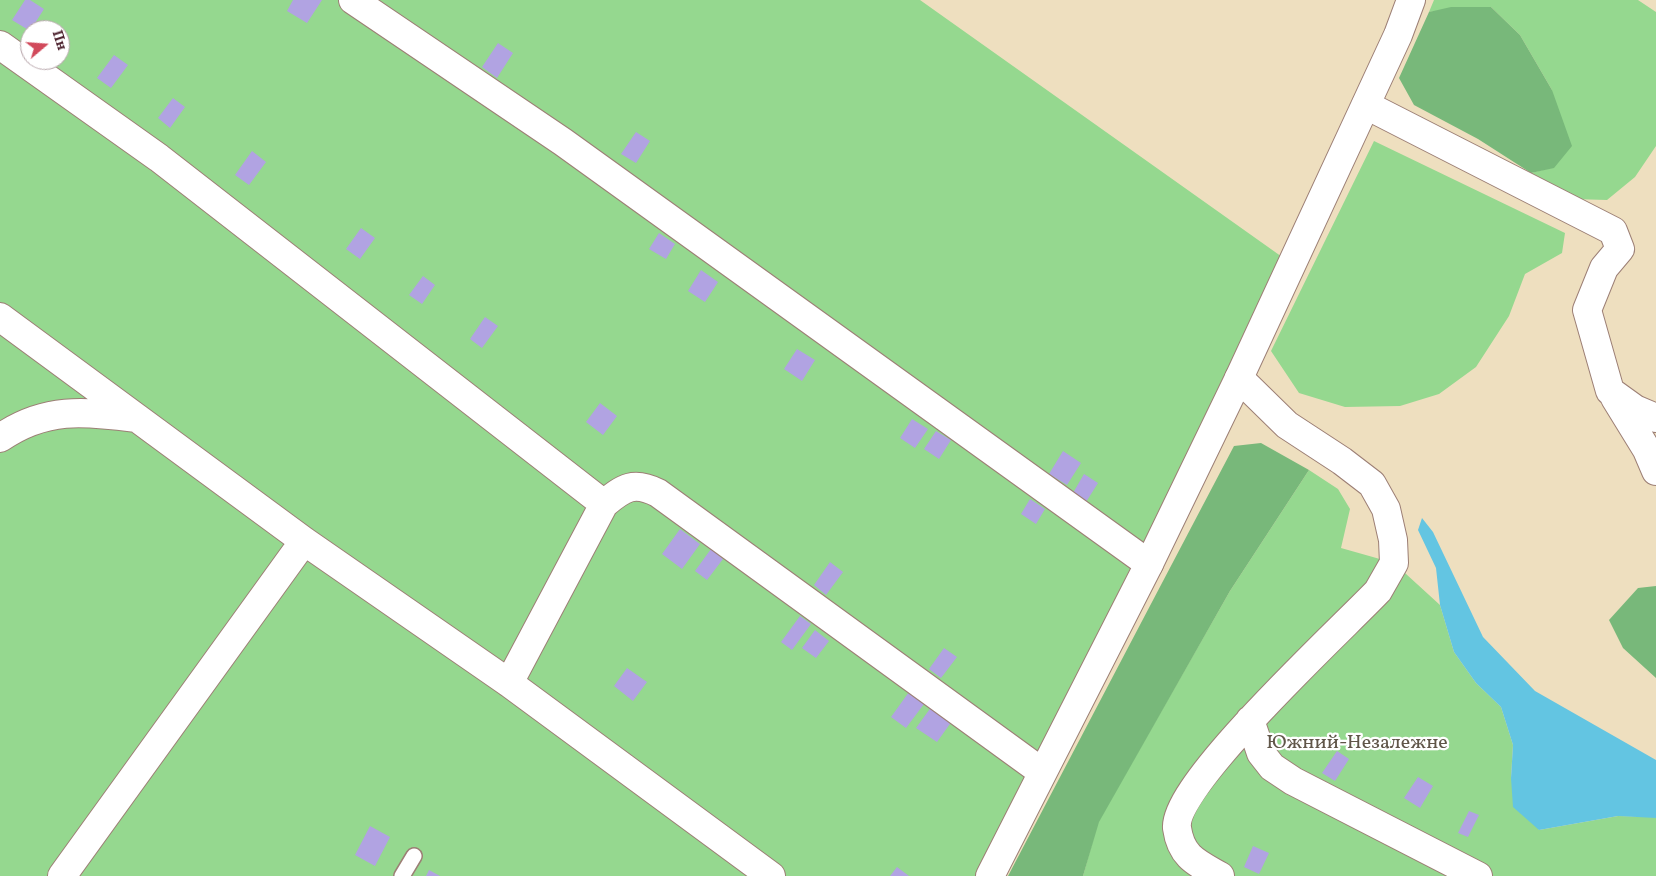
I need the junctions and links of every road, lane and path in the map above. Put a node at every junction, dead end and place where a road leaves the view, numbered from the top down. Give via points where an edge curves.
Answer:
1 (353, 0) edge
2 (1412, 0) edge
3 (0, 45) edge
4 (1366, 105) junction
5 (0, 317) edge
6 (1239, 378) junction
7 (1610, 390) junction
8 (136, 418) junction
9 (1656, 418) edge
10 (0, 438) edge
11 (1656, 471) edge
12 (604, 504) junction
13 (304, 541) junction
14 (1149, 564) junction
15 (510, 683) junction
16 (1250, 720) junction
17 (1042, 772) junction
18 (414, 856) dead end
19 (62, 876) edge
20 (402, 876) edge
21 (770, 876) edge
22 (990, 876) edge
23 (1220, 876) edge
24 (1478, 876) edge

1 - 14 street via 563,142
2 - 4 street
3 - 12 street via 159,158
4 - 6 street
4 - 7 street via 1613,231 1620,248 1604,268 1587,310
5 - 8 street
6 - 14 street
6 - 16 street via 1287,425 1342,460 1372,484 1386,509 1394,563 1378,591
7 - 9 street via 1635,409
7 - 11 street via 1647,450
8 - 10 street via 90,412 54,414 17,426
8 - 13 street
12 - 15 street
12 - 17 street via 631,486 658,493
13 - 15 street
13 - 19 street
14 - 17 street
15 - 21 street
16 - 23 street via 1201,777 1182,808 1177,826 1184,852
16 - 24 street via 1261,753 1279,772
17 - 22 street
18 - 20 lane

